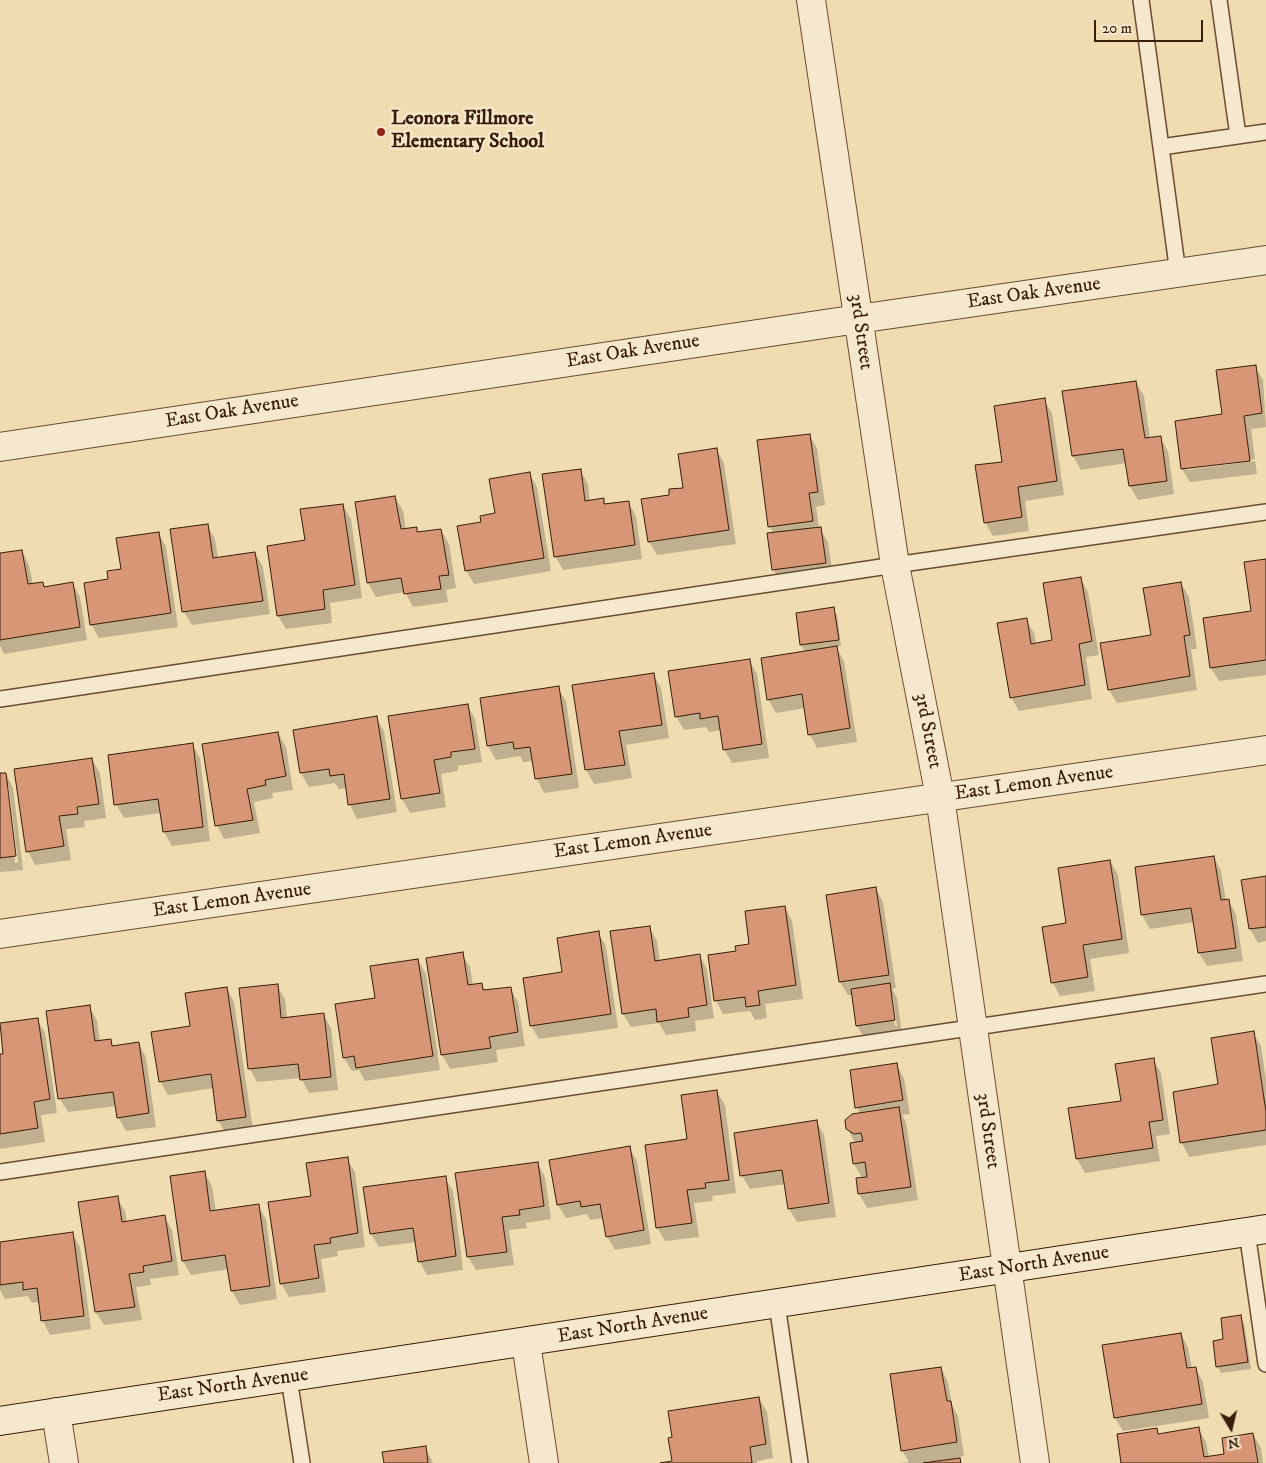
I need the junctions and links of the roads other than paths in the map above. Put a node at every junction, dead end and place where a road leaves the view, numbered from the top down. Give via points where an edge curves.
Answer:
1 (811, 0) edge
2 (1141, 0) edge
3 (1219, 0) edge
4 (1266, 132) edge
5 (1238, 136) junction
6 (1161, 147) junction
7 (1266, 260) edge
8 (1178, 273) junction
9 (858, 319) junction
10 (0, 447) edge
11 (1266, 512) edge
12 (895, 565) junction
13 (0, 699) edge
14 (1266, 750) edge
15 (940, 798) junction
16 (0, 934) edge
17 (1266, 984) edge
18 (971, 1026) junction
19 (0, 1172) edge
20 (1256, 1231) edge
21 (1007, 1269) junction
22 (777, 1304) junction
23 (526, 1343) junction
24 (1266, 1364) edge
25 (289, 1378) junction
26 (56, 1412) junction
27 (0, 1421) edge
28 (64, 1463) edge
29 (302, 1463) edge
30 (544, 1463) edge
31 (800, 1463) edge
32 (1035, 1463) edge

1 - 9 street, 3rd Street
2 - 6 lane
3 - 5 lane
4 - 5 lane
5 - 6 lane
6 - 8 lane
7 - 8 street, East Oak Avenue
8 - 9 street, East Oak Avenue
9 - 10 street, East Oak Avenue
9 - 12 street, 3rd Street
11 - 12 lane
12 - 13 lane
12 - 15 street, 3rd Street
14 - 15 street, East Lemon Avenue
15 - 16 street, East Lemon Avenue
15 - 18 street, 3rd Street
17 - 18 lane
18 - 19 lane
18 - 21 street, 3rd Street
20 - 21 street, East North Avenue
20 - 24 lane
21 - 22 street, East North Avenue
21 - 32 street, 3rd Street
22 - 23 street, East North Avenue
22 - 31 lane
23 - 25 street, East North Avenue
23 - 30 street
25 - 26 street, East North Avenue
25 - 29 lane
26 - 27 street, East North Avenue
26 - 28 street

